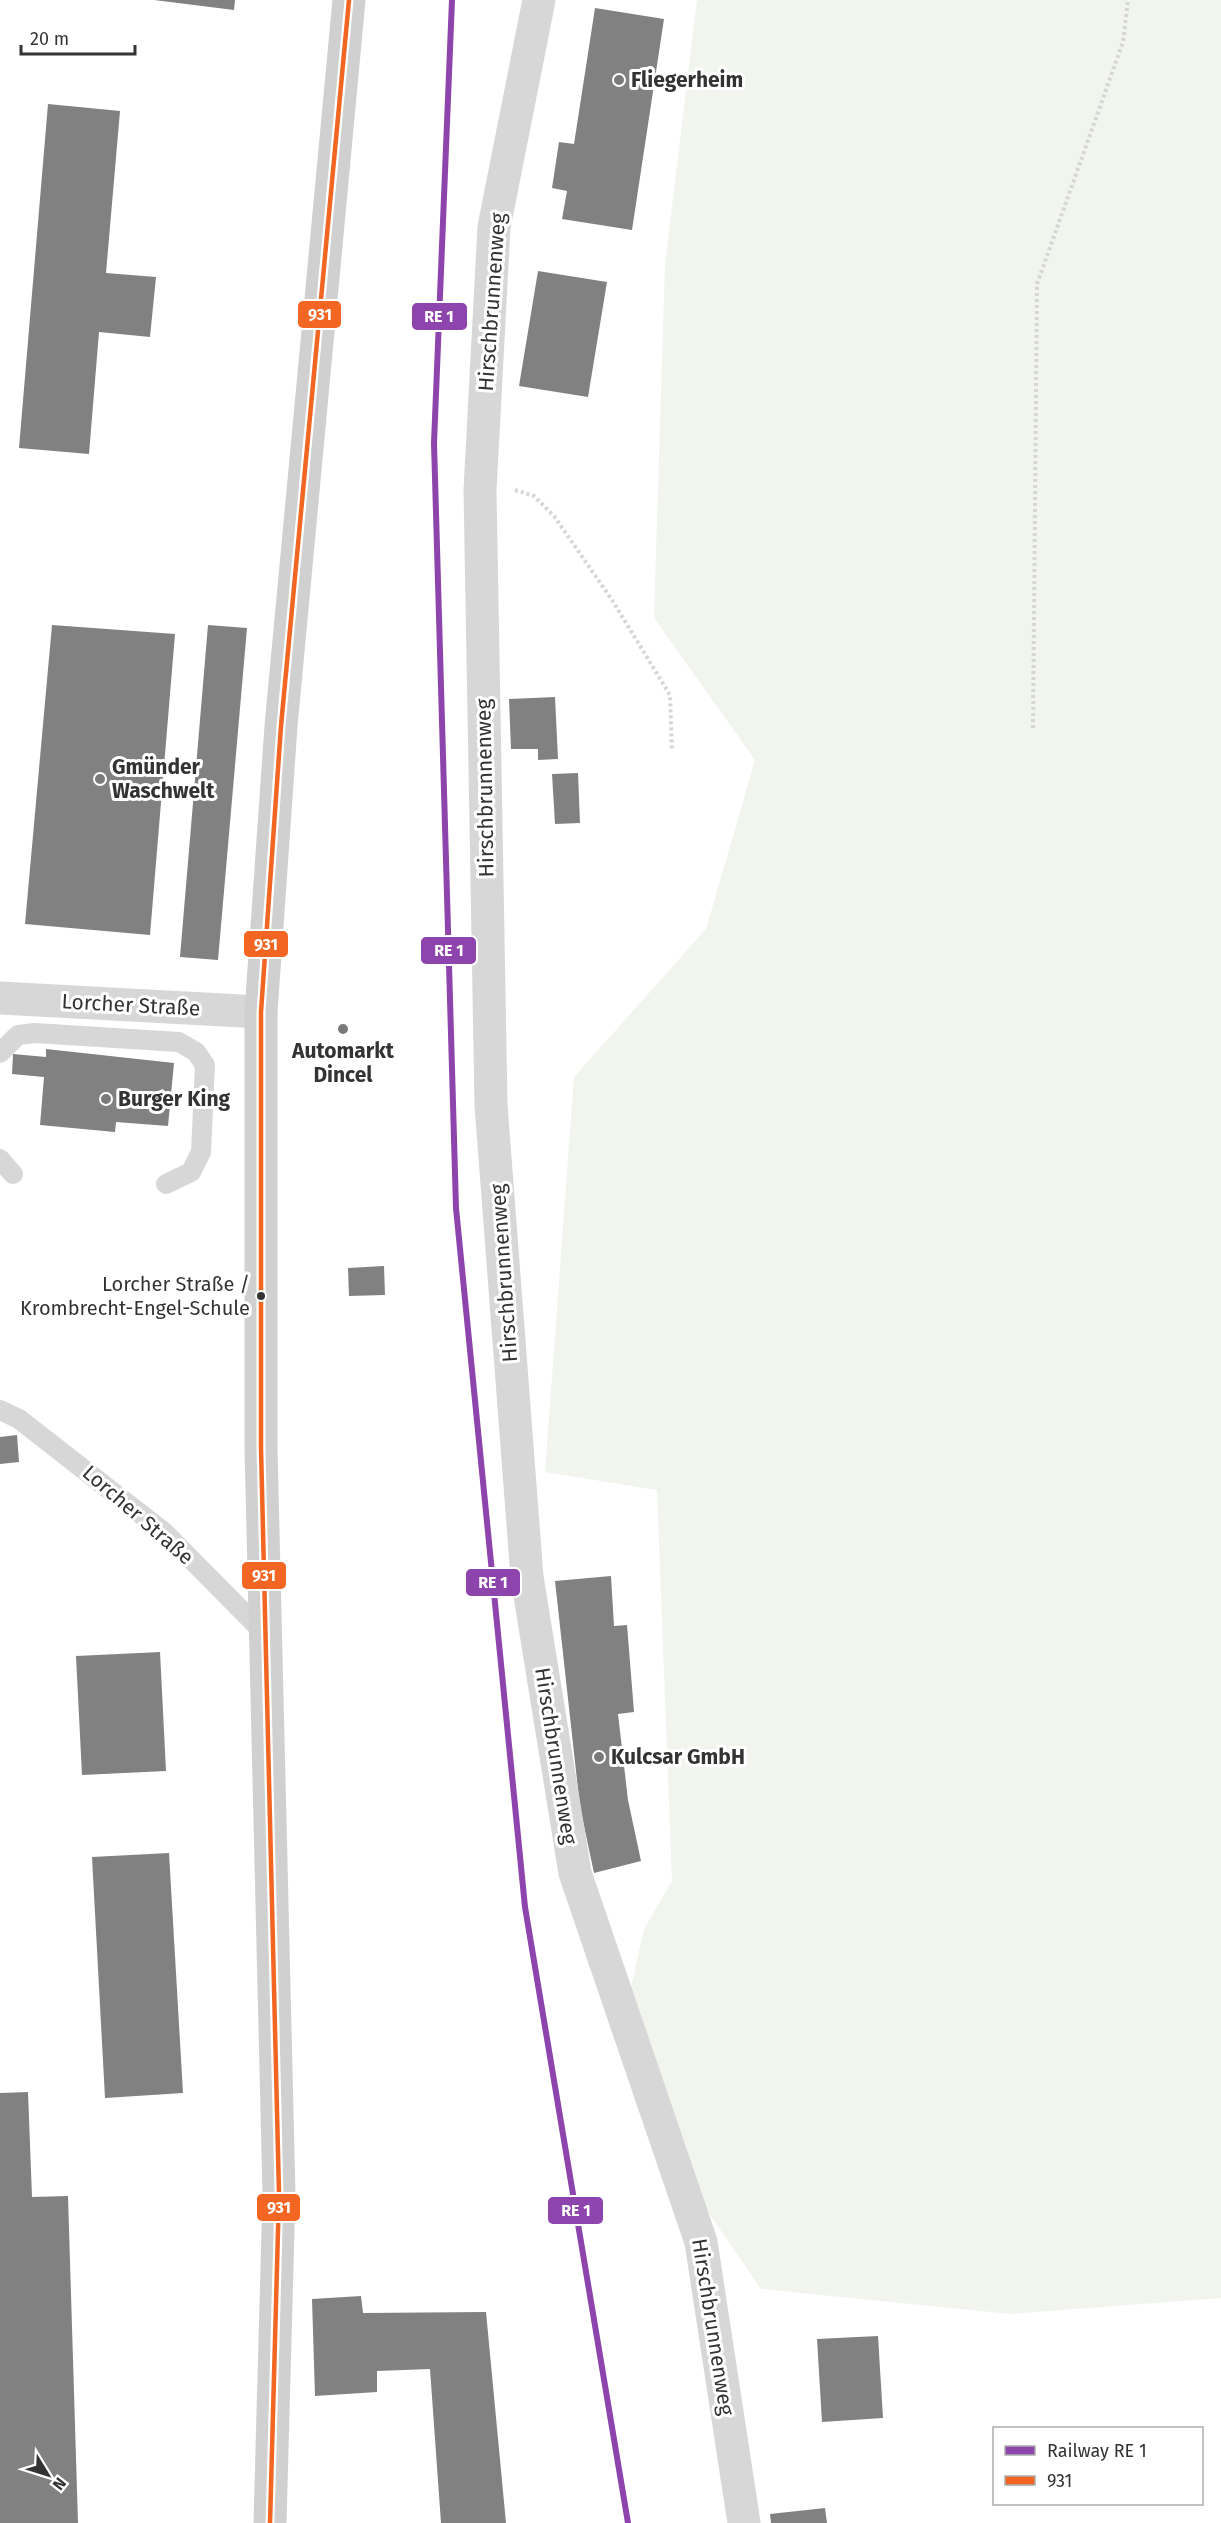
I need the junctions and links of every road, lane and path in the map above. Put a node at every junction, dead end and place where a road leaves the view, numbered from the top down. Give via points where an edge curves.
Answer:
1 (349, 0) edge
2 (539, 0) edge
3 (1128, 0) edge
4 (480, 490) junction
5 (1033, 728) dead end
6 (672, 751) dead end
7 (0, 998) edge
8 (261, 1012) junction
9 (0, 1053) edge
10 (166, 1184) dead end
11 (0, 1410) edge
12 (265, 1634) junction
13 (270, 2523) edge
14 (744, 2523) edge

1 - 8 street via 281,726
2 - 4 street, Hirschbrunnenweg via 494,227
3 - 5 path via 1123,42 1037,284
4 - 6 path via 511,489 534,496 554,516 670,695
4 - 14 street, Hirschbrunnenweg via 491,1106 527,1577 575,1873 701,2242
7 - 8 street, Lorcher Straße
8 - 12 street
9 - 10 lane via 18,1035 35,1033 179,1042 196,1052 205,1065 201,1152 191,1172
11 - 12 lane, Lorcher Straße via 19,1419 165,1533
12 - 13 street via 279,2194

